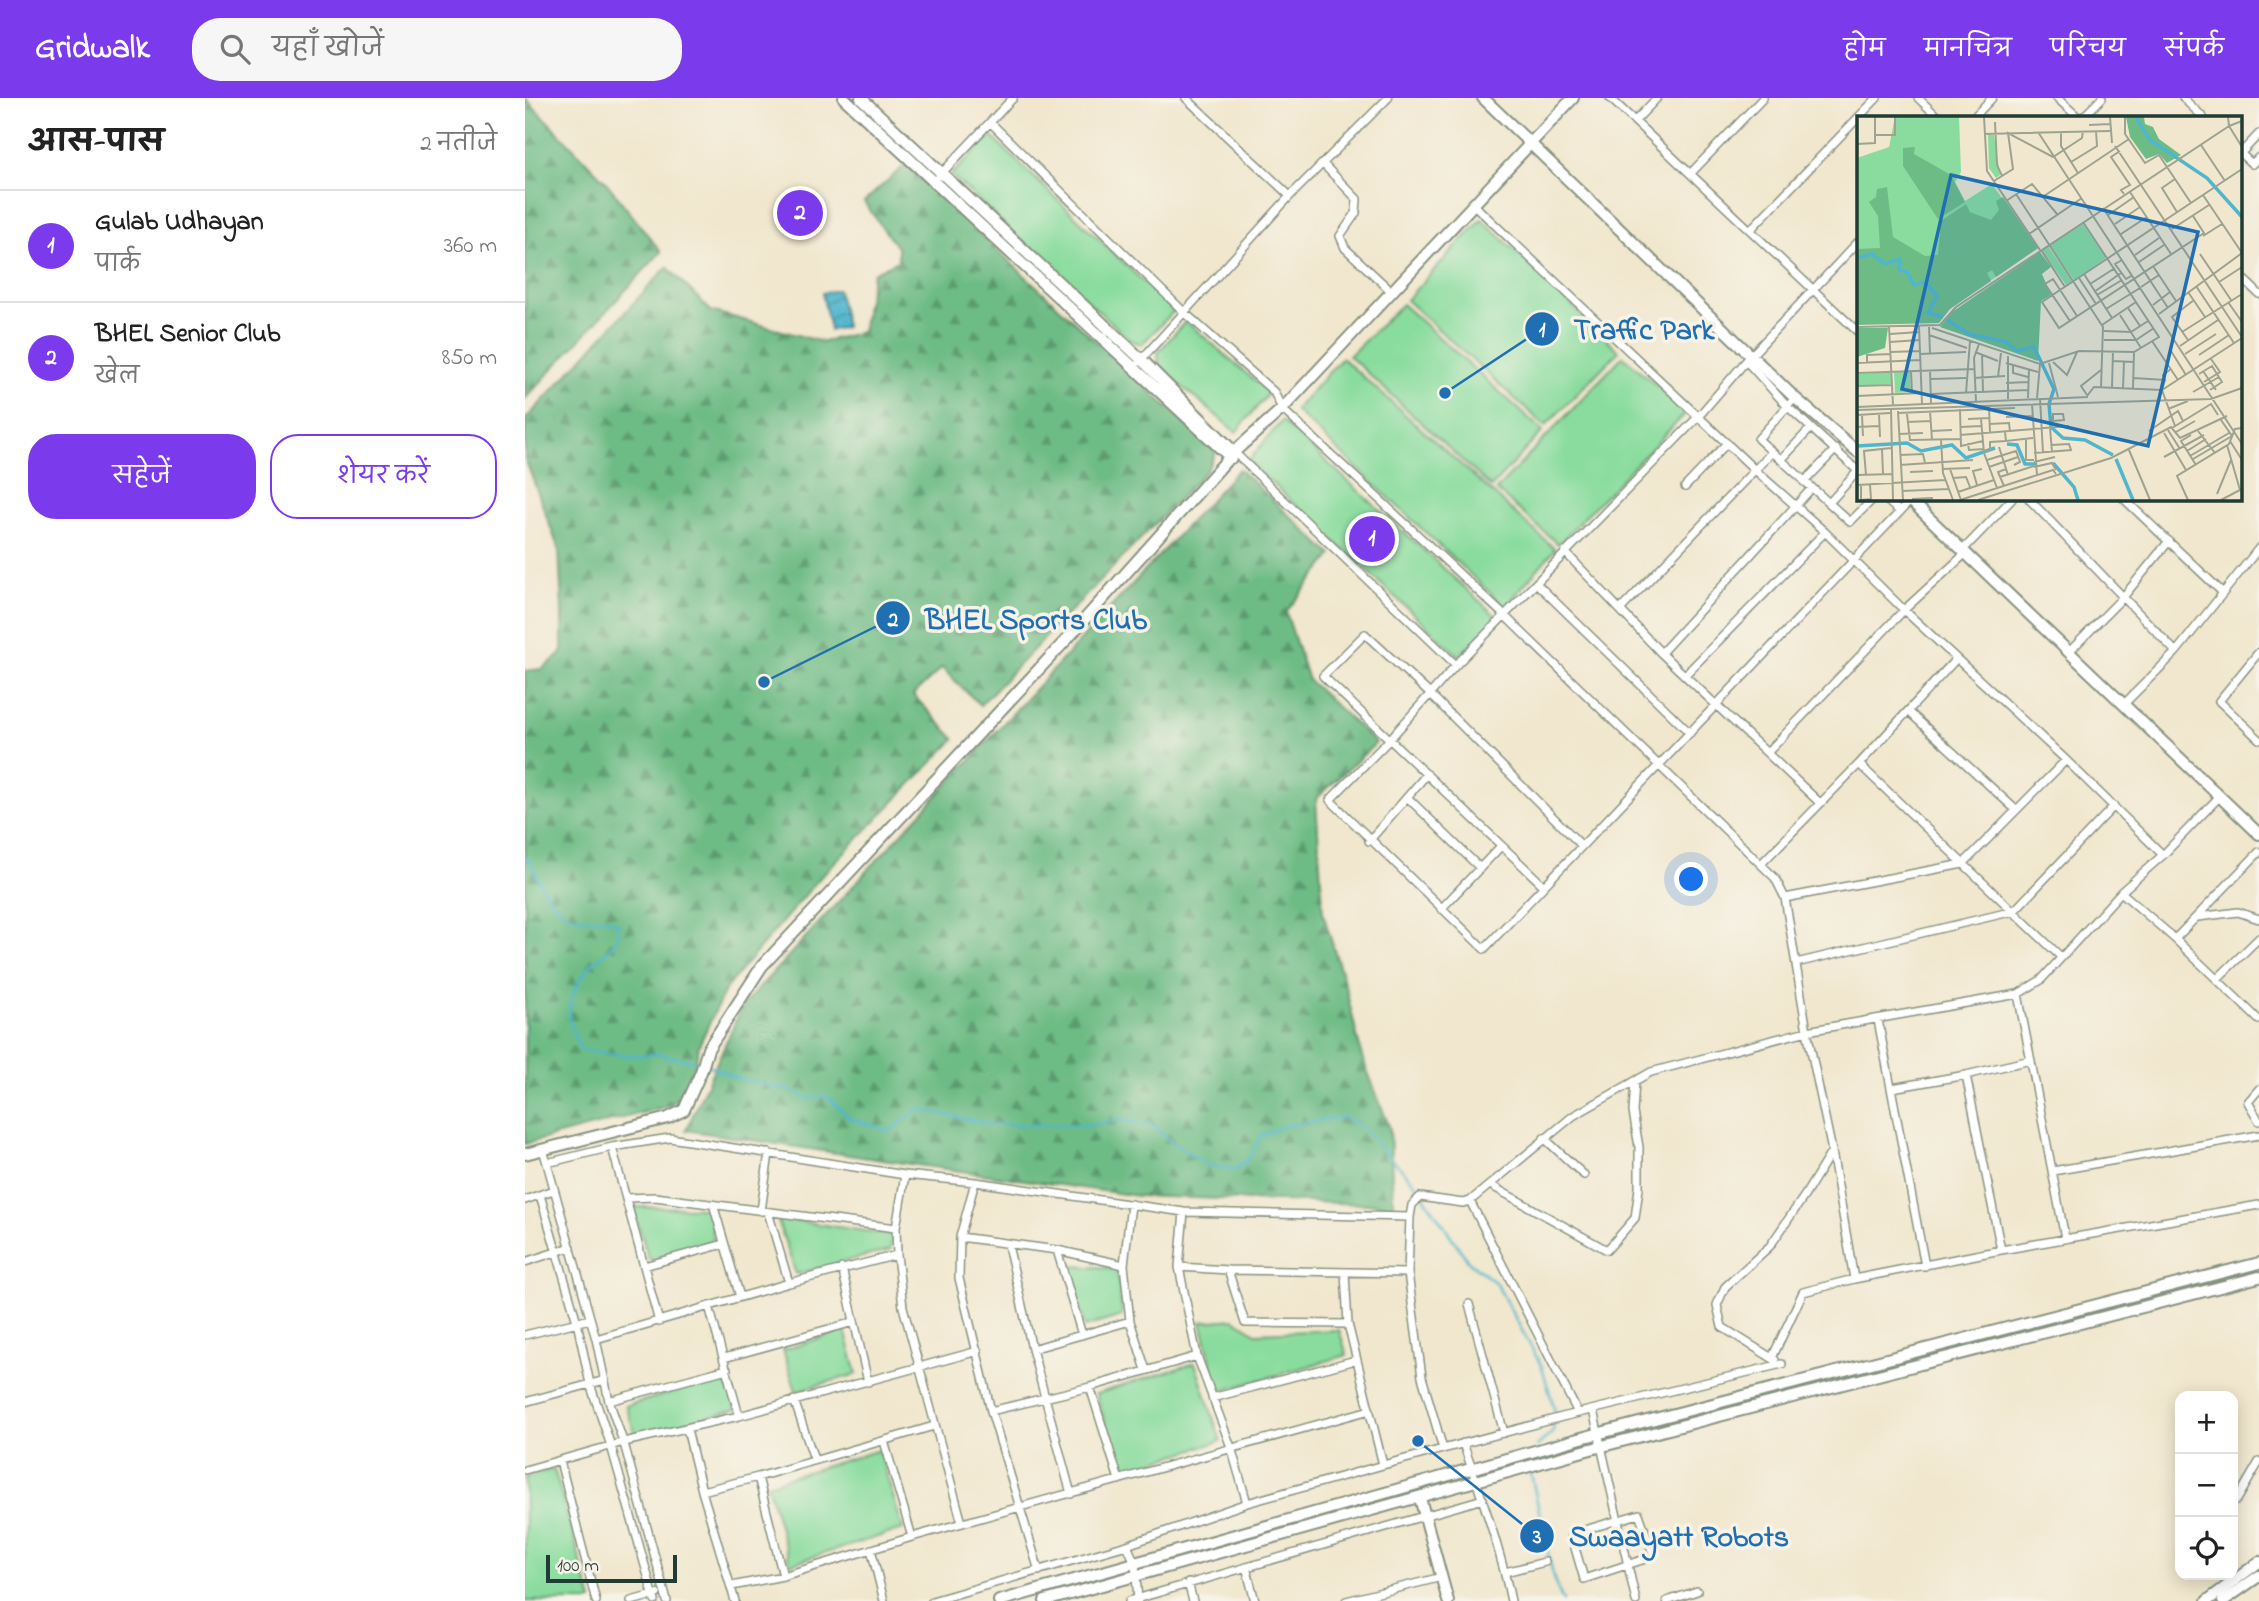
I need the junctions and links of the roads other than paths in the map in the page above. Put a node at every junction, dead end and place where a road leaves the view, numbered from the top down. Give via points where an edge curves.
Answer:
1 (844, 98) edge
2 (861, 98) edge
3 (1013, 98) edge
4 (1186, 98) edge
5 (1388, 98) edge
6 (1483, 98) edge
7 (1573, 98) edge
8 (1610, 98) edge
9 (1657, 98) edge
10 (1763, 98) edge
11 (1877, 98) edge
12 (1918, 98) edge
13 (1992, 98) edge
14 (2057, 98) edge
15 (2102, 98) edge
16 (2182, 98) edge
17 (1860, 116) edge
18 (1937, 116) edge
19 (1975, 116) edge
20 (2079, 116) edge
21 (2081, 116) edge
22 (2202, 116) edge
23 (1857, 119) edge
24 (1635, 121) junction
25 (990, 122) junction
26 (2259, 134) edge
27 (1528, 144) junction
28 (2241, 152) edge
29 (2241, 154) edge
30 (2259, 157) edge
31 (1324, 165) junction
32 (1691, 173) junction
33 (937, 177) junction
34 (1290, 196) junction
35 (1474, 205) junction
36 (1750, 230) junction
37 (1857, 243) edge
38 (2241, 277) edge
39 (1813, 290) junction
40 (1392, 292) junction
41 (2259, 294) edge
42 (1184, 312) junction
43 (1857, 331) edge
44 (1749, 358) junction
45 (1138, 364) junction
46 (1791, 402) junction
47 (1282, 409) junction
48 (1698, 417) junction
49 (1811, 428) junction
50 (1727, 443) junction
51 (1836, 449) junction
52 (1857, 451) edge
53 (1772, 452) junction
54 (1232, 455) junction
55 (1781, 460) junction
56 (1755, 470) junction
57 (1857, 470) edge
58 (1857, 472) edge
59 (1804, 482) junction
60 (1685, 487) dead end
61 (1811, 489) junction
62 (1872, 500) edge
63 (1886, 500) edge
64 (1910, 500) edge
65 (1912, 500) edge
66 (2011, 500) edge
67 (2030, 500) edge
68 (2125, 500) edge
69 (1829, 503) junction
70 (1795, 507) junction
71 (1900, 512) junction
72 (1825, 532) junction
73 (2169, 541) junction
74 (2259, 548) edge
75 (1964, 551) junction
76 (1565, 552) junction
77 (1856, 561) junction
78 (1537, 584) junction
79 (2223, 592) junction
80 (2124, 596) junction
81 (1620, 610) junction
82 (1904, 610) junction
83 (1505, 616) junction
84 (2070, 651) junction
85 (2176, 652) junction
86 (2259, 652) edge
87 (1661, 653) junction
88 (1955, 659) junction
89 (1456, 665) junction
90 (1685, 675) junction
91 (1430, 694) junction
92 (2124, 704) junction
93 (1717, 705) junction
94 (1908, 711) junction
95 (1690, 733) junction
96 (1390, 739) junction
97 (2259, 739) edge
98 (1767, 752) junction
99 (2066, 760) junction
100 (1658, 764) junction
101 (1859, 764) junction
102 (1427, 774) junction
103 (2220, 796) junction
104 (1408, 797) junction
105 (1820, 803) junction
106 (2114, 806) junction
107 (2016, 810) junction
108 (2259, 834) edge
109 (1369, 841) junction
110 (1501, 846) junction
111 (1582, 846) junction
112 (2259, 852) edge
113 (2162, 855) junction
114 (1762, 863) junction
115 (1963, 864) junction
116 (1480, 868) junction
117 (1543, 885) junction
118 (2121, 892) junction
119 (1785, 898) junction
120 (1441, 909) junction
121 (2014, 911) junction
122 (2198, 917) junction
123 (2259, 919) edge
124 (2259, 938) edge
125 (2175, 939) junction
126 (2061, 957) junction
127 (1796, 964) junction
128 (2217, 979) junction
129 (2018, 994) junction
130 (1878, 1020) junction
131 (2259, 1020) edge
132 (1807, 1031) junction
133 (2031, 1060) junction
134 (1966, 1075) junction
135 (1635, 1081) junction
136 (1892, 1088) junction
137 (2259, 1089) edge
138 (2259, 1121) edge
139 (2259, 1135) edge
140 (1544, 1138) junction
141 (612, 1147) junction
142 (543, 1149) junction
143 (1832, 1151) junction
144 (769, 1153) junction
145 (525, 1154) edge
146 (547, 1163) junction
147 (2053, 1171) junction
148 (905, 1175) junction
149 (1584, 1175) dead end
150 (975, 1182) junction
151 (1490, 1185) junction
152 (553, 1190) junction
153 (540, 1195) junction
154 (626, 1198) junction
155 (525, 1199) edge
156 (1467, 1202) junction
157 (713, 1204) junction
158 (1131, 1204) junction
159 (2259, 1205) edge
160 (765, 1211) junction
161 (1184, 1212) junction
162 (1410, 1217) junction
163 (896, 1228) junction
164 (960, 1237) junction
165 (2065, 1238) junction
166 (724, 1244) junction
167 (1008, 1245) junction
168 (571, 1247) junction
169 (1057, 1250) junction
170 (2001, 1250) junction
171 (557, 1254) junction
172 (897, 1255) junction
173 (525, 1262) edge
174 (2259, 1263) edge
175 (1124, 1265) junction
176 (644, 1266) junction
177 (1925, 1266) junction
178 (1179, 1267) junction
179 (842, 1268) junction
180 (1228, 1270) junction
181 (1345, 1273) junction
182 (1408, 1273) junction
183 (2259, 1277) edge
184 (1854, 1279) junction
185 (789, 1283) junction
186 (740, 1297) junction
187 (1469, 1304) dead end
188 (709, 1306) junction
189 (2077, 1317) junction
190 (590, 1319) junction
191 (1131, 1321) junction
192 (577, 1322) junction
193 (659, 1322) junction
194 (854, 1322) junction
195 (1348, 1324) junction
196 (525, 1335) edge
197 (1082, 1335) junction
198 (596, 1339) junction
199 (1032, 1349) junction
200 (978, 1351) junction
201 (1197, 1356) junction
202 (724, 1358) junction
203 (1772, 1358) junction
204 (1356, 1360) junction
205 (918, 1366) junction
206 (727, 1368) junction
207 (1146, 1370) junction
208 (605, 1380) junction
209 (868, 1382) junction
210 (590, 1384) junction
211 (1090, 1387) junction
212 (1046, 1398) junction
213 (1212, 1398) junction
214 (794, 1400) junction
215 (609, 1401) junction
216 (525, 1402) edge
217 (1370, 1410) junction
218 (1593, 1410) junction
219 (991, 1411) junction
220 (1578, 1413) junction
221 (739, 1416) junction
222 (934, 1426) junction
223 (687, 1429) junction
224 (1504, 1433) junction
225 (1599, 1433) junction
226 (884, 1441) junction
227 (624, 1442) junction
228 (1463, 1443) junction
229 (611, 1446) junction
230 (1603, 1446) junction
231 (1231, 1447) junction
232 (1443, 1449) junction
233 (814, 1459) junction
234 (560, 1461) junction
235 (2259, 1462) edge
236 (1383, 1465) junction
237 (1472, 1469) junction
238 (525, 1471) edge
239 (758, 1477) junction
240 (1119, 1480) junction
241 (1475, 1482) junction
242 (702, 1491) junction
243 (1071, 1494) junction
244 (1420, 1498) junction
245 (2238, 1498) edge
246 (1483, 1499) junction
247 (1247, 1503) junction
248 (1021, 1506) junction
249 (1424, 1515) junction
250 (1617, 1521) junction
251 (962, 1523) junction
252 (912, 1537) junction
253 (1127, 1545) junction
254 (871, 1549) junction
255 (1545, 1562) dead end
256 (2259, 1562) edge
257 (1135, 1563) junction
258 (1627, 1565) junction
259 (1246, 1567) junction
260 (1039, 1571) junction
261 (1505, 1572) junction
262 (783, 1576) junction
263 (1135, 1576) junction
264 (2259, 1576) edge
265 (1442, 1577) junction
266 (1188, 1583) junction
267 (731, 1586) junction
268 (1383, 1591) junction
269 (1697, 1591) dead end
270 (665, 1592) junction
271 (654, 1598) edge
272 (1679, 1599) edge
273 (1137, 1600) edge
274 (596, 1601) edge
275 (631, 1601) edge
276 (667, 1601) edge
277 (735, 1601) edge
278 (884, 1601) edge
279 (932, 1601) edge
280 (999, 1601) edge
281 (1045, 1601) edge
282 (1129, 1601) edge
283 (1193, 1601) edge
284 (1255, 1601) edge
285 (1346, 1601) edge
286 (1385, 1601) edge
287 (1448, 1601) edge
288 (1511, 1601) edge
289 (1636, 1601) edge
290 (1667, 1601) edge
291 (2207, 1601) edge
292 (2223, 1601) edge

1 - 33 main road
2 - 33 main road
3 - 25 street
4 - 34 street
5 - 31 street
6 - 27 main road
7 - 27 main road
8 - 24 street
9 - 24 street
10 - 32 street
11 - 17 street
12 - 18 street
13 - 19 street
14 - 20 street
15 - 21 street
16 - 22 street
23 - 36 street
24 - 32 street
25 - 33 street
25 - 42 street
26 - 28 street
27 - 35 main road
27 - 44 main road
29 - 30 street via 2252,164
31 - 34 street
31 - 40 street via 1357,200 1356,214 1340,236 1345,248
32 - 36 street
33 - 45 main road
34 - 42 street
35 - 40 main road
35 - 48 street
36 - 39 street
37 - 39 street
38 - 41 street
39 - 43 street
39 - 44 street
40 - 47 main road
42 - 45 street
42 - 47 street via 1274,392
44 - 46 main road
44 - 48 street
45 - 54 main road
46 - 49 street
46 - 52 main road
46 - 53 street via 1758,439
47 - 54 main road
47 - 83 street
48 - 50 street
48 - 76 street
49 - 51 street
49 - 55 street
50 - 56 street
50 - 60 street
51 - 57 street
51 - 59 street
53 - 55 street
53 - 56 street
54 - 89 street
54 - 142 main road via 762,966 708,1049 684,1110
55 - 59 street
56 - 70 street
56 - 81 street
58 - 69 street
59 - 61 street
61 - 69 street
61 - 70 street
62 - 69 street via 1850,523
63 - 71 street
64 - 71 street
65 - 75 main road
66 - 75 street
67 - 80 street
68 - 73 street
70 - 72 street
70 - 87 street
71 - 77 street
72 - 77 street
72 - 90 street
73 - 79 street
73 - 80 street
74 - 79 street
75 - 82 street
75 - 84 main road
76 - 78 street
76 - 81 street
77 - 82 street
77 - 93 street
78 - 83 street
78 - 95 street
79 - 85 street
80 - 84 street
80 - 85 street
81 - 87 street
82 - 88 street
82 - 98 street
83 - 89 street
83 - 100 street
84 - 92 main road
85 - 92 street
86 - 97 street via 2219,701
87 - 90 street
88 - 94 street
88 - 99 street
89 - 91 street
90 - 93 street
91 - 96 street
91 - 96 street via 1365,634 1322,676
91 - 111 street
92 - 103 main road
93 - 95 street
93 - 98 street
94 - 101 street
94 - 107 street
95 - 100 street
96 - 102 street
96 - 109 street via 1330,800
98 - 105 street
99 - 106 street
99 - 107 street
100 - 111 street
100 - 114 street
101 - 105 street
101 - 115 street
102 - 104 street
102 - 110 street
103 - 108 main road
103 - 113 street
104 - 109 street
104 - 116 street
105 - 114 street
106 - 113 street
106 - 121 street
107 - 115 street
109 - 120 street
110 - 116 street
110 - 117 street
111 - 117 street
112 - 122 street
113 - 118 street
114 - 119 street
115 - 119 street
115 - 121 street
116 - 120 street
117 - 120 street via 1484,949
118 - 125 street
118 - 126 street
119 - 127 street
121 - 126 street
121 - 127 street
122 - 123 street via 2238,912
122 - 125 street
124 - 128 street
125 - 128 street
126 - 129 street via 2042,980
127 - 132 street
128 - 131 street
129 - 130 street
129 - 133 street
130 - 132 street
130 - 136 street
132 - 135 street via 1651,1072
132 - 143 street
133 - 134 street
133 - 147 street
134 - 136 street
134 - 170 street
135 - 140 street
135 - 151 street via 1633,1112 1639,1147 1635,1218 1607,1250
136 - 177 street
137 - 138 street via 2248,1102
139 - 147 street
140 - 149 street
140 - 151 street
141 - 144 street via 670,1138
141 - 146 street
141 - 154 street
142 - 145 main road
142 - 146 street
143 - 184 street
143 - 203 street via 1770,1246 1725,1287 1717,1305 1722,1327
144 - 148 street
144 - 160 street
146 - 152 street
147 - 165 street
148 - 150 street
148 - 163 street
150 - 158 street
150 - 164 street
151 - 156 street
152 - 153 street
152 - 168 street
153 - 155 street
153 - 171 street
154 - 157 street
154 - 176 street
156 - 162 street via 1420,1197 1412,1205
156 - 220 street
157 - 160 street
157 - 166 street
158 - 161 street
158 - 175 street
159 - 165 street
160 - 163 street
160 - 185 street
161 - 162 street
161 - 178 street
162 - 182 street
163 - 172 street
164 - 167 street
164 - 200 street via 959,1278
165 - 170 street
166 - 176 street
166 - 186 street
167 - 169 street
167 - 199 street
168 - 171 street
168 - 190 street
169 - 175 street
169 - 197 street
170 - 177 street
171 - 173 street
171 - 192 street
172 - 179 street
172 - 205 street via 903,1307
174 - 189 main road
175 - 191 street
176 - 193 street
177 - 184 street
178 - 180 street
178 - 201 street
179 - 185 street
179 - 194 street
180 - 181 street
180 - 195 street via 1245,1323
181 - 182 street
181 - 195 street
182 - 232 street via 1422,1377
183 - 189 main road
184 - 203 street via 1803,1292
185 - 186 street
186 - 188 street
187 - 224 street
188 - 193 street
188 - 202 street
189 - 225 main road
189 - 230 main road
190 - 192 street
190 - 198 street
191 - 197 street
191 - 207 street
192 - 196 street
192 - 210 street
193 - 198 street
194 - 202 street
194 - 209 street
195 - 204 street
197 - 199 street
198 - 208 street
199 - 212 street
200 - 205 street
200 - 219 street
201 - 207 street
201 - 213 street
202 - 206 street
203 - 218 street via 1782,1364
204 - 213 street
204 - 217 street
205 - 209 street
205 - 222 street
206 - 215 street
206 - 221 street
207 - 211 street
208 - 210 street
208 - 215 street
209 - 214 street
210 - 216 street
210 - 229 street
211 - 212 street
211 - 240 street
212 - 219 street
212 - 243 street
213 - 231 street
214 - 221 street
214 - 233 street
215 - 227 street
217 - 231 street
217 - 236 street
218 - 220 street
218 - 225 street
219 - 248 street
220 - 224 street
221 - 223 street
222 - 226 street
222 - 251 street
223 - 227 street
223 - 242 street
224 - 228 street
225 - 230 street
225 - 237 main road
226 - 233 street
226 - 252 street
227 - 229 street
227 - 270 street
228 - 232 street
228 - 237 street
229 - 234 street
229 - 271 street
230 - 241 main road
230 - 250 street
231 - 240 street
231 - 247 street
232 - 236 street
233 - 239 street
234 - 238 street
234 - 274 street
235 - 245 street
236 - 247 street
237 - 241 street
237 - 257 main road
239 - 242 street
239 - 262 street
240 - 243 street
241 - 244 main road
241 - 246 street
242 - 267 street
243 - 248 street
244 - 249 main road
244 - 263 main road
246 - 249 street
246 - 261 street
247 - 253 street
248 - 251 street
248 - 260 street
249 - 259 street
249 - 265 main road
250 - 258 street
250 - 258 street via 1639,1514 1654,1556
250 - 258 street via 1571,1534 1584,1579
251 - 252 street
252 - 254 street
253 - 257 street
253 - 260 street
254 - 262 street
254 - 278 street
255 - 261 street
256 - 291 main road
257 - 263 street
257 - 280 main road
258 - 289 street
259 - 266 street
259 - 284 street
260 - 279 street
261 - 288 street
262 - 267 street
263 - 273 street
263 - 281 main road
264 - 292 main road
265 - 268 street
265 - 287 main road
266 - 273 street
266 - 283 street
267 - 277 street
268 - 285 street
268 - 286 street
269 - 272 street
270 - 271 street
270 - 276 street
271 - 275 street
272 - 290 street
273 - 282 street

